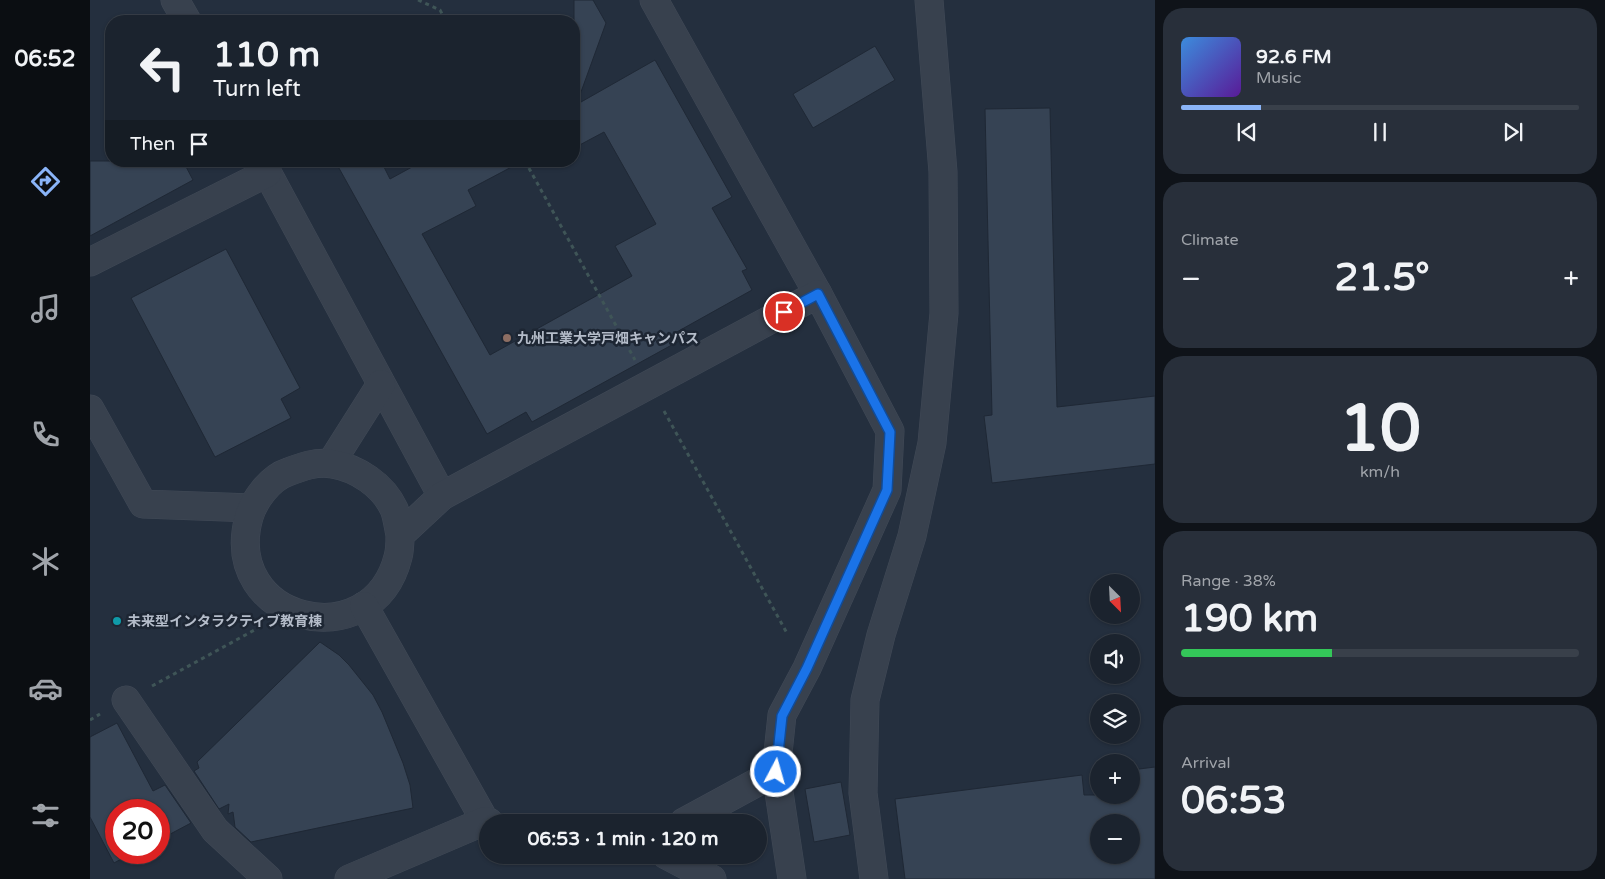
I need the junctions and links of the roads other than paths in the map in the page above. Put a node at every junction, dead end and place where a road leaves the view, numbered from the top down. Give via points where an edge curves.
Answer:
1 (175, 0) edge
2 (654, 0) edge
3 (929, 0) edge
4 (184, 15) edge
5 (264, 167) edge
6 (90, 262) edge
7 (818, 294) junction
8 (381, 384) junction
9 (90, 409) edge
10 (331, 463) junction
11 (442, 496) junction
12 (252, 508) junction
13 (400, 535) junction
14 (364, 606) junction
15 (126, 700) road end
16 (776, 772) junction
17 (482, 814) edge
18 (699, 814) edge
19 (479, 825) edge
20 (683, 864) edge
21 (268, 879) edge
22 (349, 879) edge
23 (712, 879) edge
24 (792, 879) edge
25 (874, 879) edge

1 - 4 street
2 - 7 street
3 - 25 street via 943,172 944,312 932,443 912,536 881,634 865,700 863,793
5 - 6 street
5 - 8 street
7 - 11 street
7 - 16 street via 890,432 887,490 782,716
8 - 10 street
8 - 11 street
9 - 12 street via 144,504
10 - 12 street via 307,465 284,473 266,488
10 - 13 street via 357,471 378,486 394,508
11 - 13 street
12 - 14 street via 245,531 246,556 255,578 269,597 289,611 314,618 340,616
13 - 14 street via 399,556 392,576 380,593
14 - 17 street
15 - 21 street via 216,830
16 - 18 street
16 - 24 street
19 - 22 street
20 - 23 street

